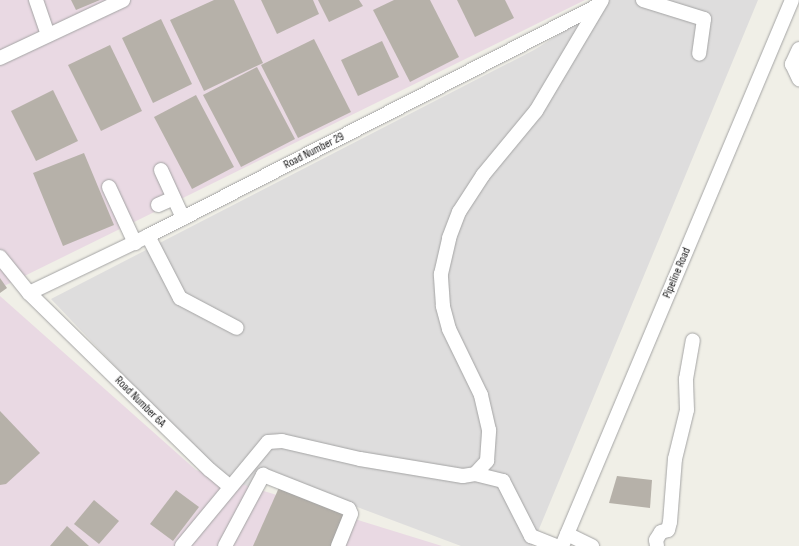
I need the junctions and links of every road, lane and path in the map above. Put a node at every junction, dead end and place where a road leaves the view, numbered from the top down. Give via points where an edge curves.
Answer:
1 (36, 0) edge
2 (123, 0) edge
3 (644, 0) edge
4 (792, 0) edge
5 (600, 3) edge
6 (48, 35) junction
7 (799, 48) edge
8 (699, 54) dead end
9 (0, 58) edge
10 (799, 79) edge
11 (161, 170) dead end
12 (109, 187) dead end
13 (174, 198) junction
14 (158, 205) dead end
15 (183, 218) junction
16 (148, 236) junction
17 (135, 243) junction
18 (0, 257) edge
19 (29, 293) junction
20 (237, 328) dead end
21 (693, 341) dead end
22 (475, 474) junction
23 (230, 487) junction
24 (565, 540) edge
25 (182, 546) edge
26 (225, 546) edge
27 (338, 546) edge
28 (556, 546) edge
29 (592, 546) edge
30 (657, 546) edge

1 - 6 street
2 - 6 street
3 - 8 street via 704,19
4 - 24 street, Pipeline Road
5 - 15 street, Road Number 29
5 - 22 street via 536,111 483,175 459,212 449,238 441,274 443,306 449,329 481,395 489,430 487,461
6 - 9 street
7 - 10 street via 792,64
11 - 13 street
12 - 17 street
13 - 14 street
13 - 15 street
15 - 16 street, Road Number 29
16 - 17 street, Road Number 29
16 - 20 street via 180,298
17 - 19 street, Road Number 29
18 - 19 street, Road Number 6A
19 - 23 street, Road Number 6A
21 - 30 street via 686,379 687,410 675,459 670,522 668,530 661,532 656,540
22 - 23 street via 429,471 274,440 262,447
22 - 28 street via 503,481 531,536
23 - 25 street
24 - 29 street
26 - 27 street via 263,475 349,509 351,514

